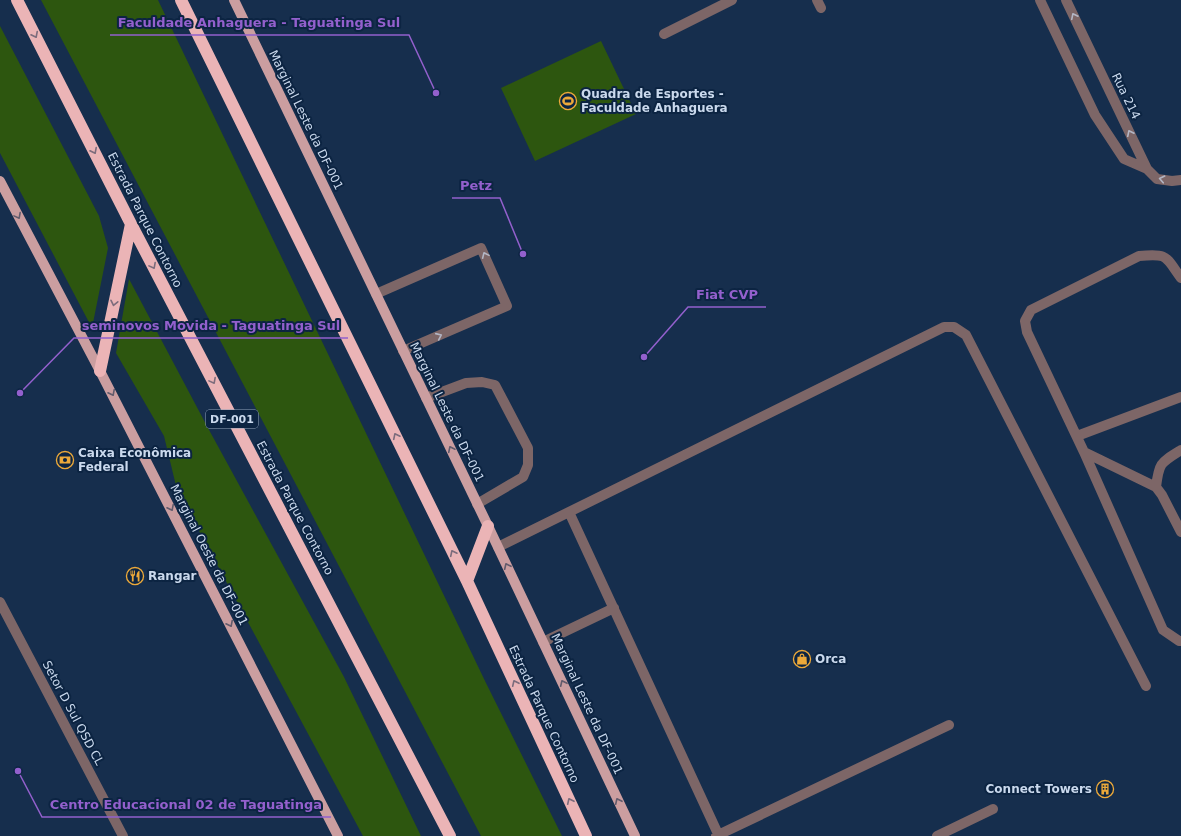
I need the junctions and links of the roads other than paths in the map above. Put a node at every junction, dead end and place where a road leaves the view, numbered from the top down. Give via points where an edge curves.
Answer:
1 (17, 0) edge
2 (181, 0) edge
3 (234, 0) edge
4 (732, 0) edge
5 (1040, 0) edge
6 (1066, 0) edge
7 (664, 34) dead end
8 (1146, 169) junction
9 (1181, 180) edge
10 (0, 181) edge
11 (131, 224) junction
12 (1181, 278) edge
13 (376, 294) junction
14 (404, 351) junction
15 (100, 371) junction
16 (1181, 397) edge
17 (426, 398) junction
18 (1077, 436) junction
19 (1181, 450) edge
20 (1084, 452) junction
21 (1156, 487) junction
22 (477, 504) junction
23 (569, 512) junction
24 (488, 526) junction
25 (1181, 532) edge
26 (498, 547) junction
27 (467, 580) junction
28 (0, 602) edge
29 (614, 608) junction
30 (1181, 641) edge
31 (543, 642) junction
32 (1146, 686) dead end
33 (949, 725) dead end
34 (993, 810) dead end
35 (718, 835) edge
36 (123, 836) edge
37 (338, 836) edge
38 (450, 836) edge
39 (586, 836) edge
40 (635, 836) edge
41 (937, 836) edge

1 -> 11 highway, Estrada Parque Contorno / DF-001
27 -> 2 highway, Estrada Parque Contorno
3 - 13 main road, Marginal Leste da DF-001
4 - 7 street
5 - 8 street via 1095,115 1124,159
8 -> 6 street, Rua 214
9 -> 8 street via 1157,179
10 -> 15 main road, Marginal Oeste da DF-001
11 -> 15 highway
11 -> 38 highway, Estrada Parque Contorno / DF-001
12 - 18 street via 1167,258 1158,254 1139,256 1031,310 1025,321 1027,332
13 - 14 main road, Marginal Leste da DF-001
14 -> 13 street via 507,306 481,248
14 - 17 main road, Marginal Leste da DF-001
15 -> 37 main road, Marginal Oeste da DF-001
16 - 18 street
22 -> 17 main road, Marginal Leste da DF-001
17 - 22 street via 466,383 482,382 495,385 528,448 528,465 523,477
18 - 20 street
19 - 21 street via 1158,469
20 - 21 street
20 - 30 street via 1163,630
21 - 25 street
22 - 24 main road, Marginal Leste da DF-001
23 - 26 street
23 - 29 street
23 - 32 street via 944,327 954,327 966,335
24 - 26 main road, Marginal Leste da DF-001
24 - 27 highway
31 -> 26 main road, Marginal Leste da DF-001
39 -> 27 highway, Estrada Parque Contorno
28 - 36 street, Setor D Sul QSD CL
29 - 31 street
29 - 35 street
40 -> 31 main road, Marginal Leste da DF-001
33 - 35 street
34 - 41 street

